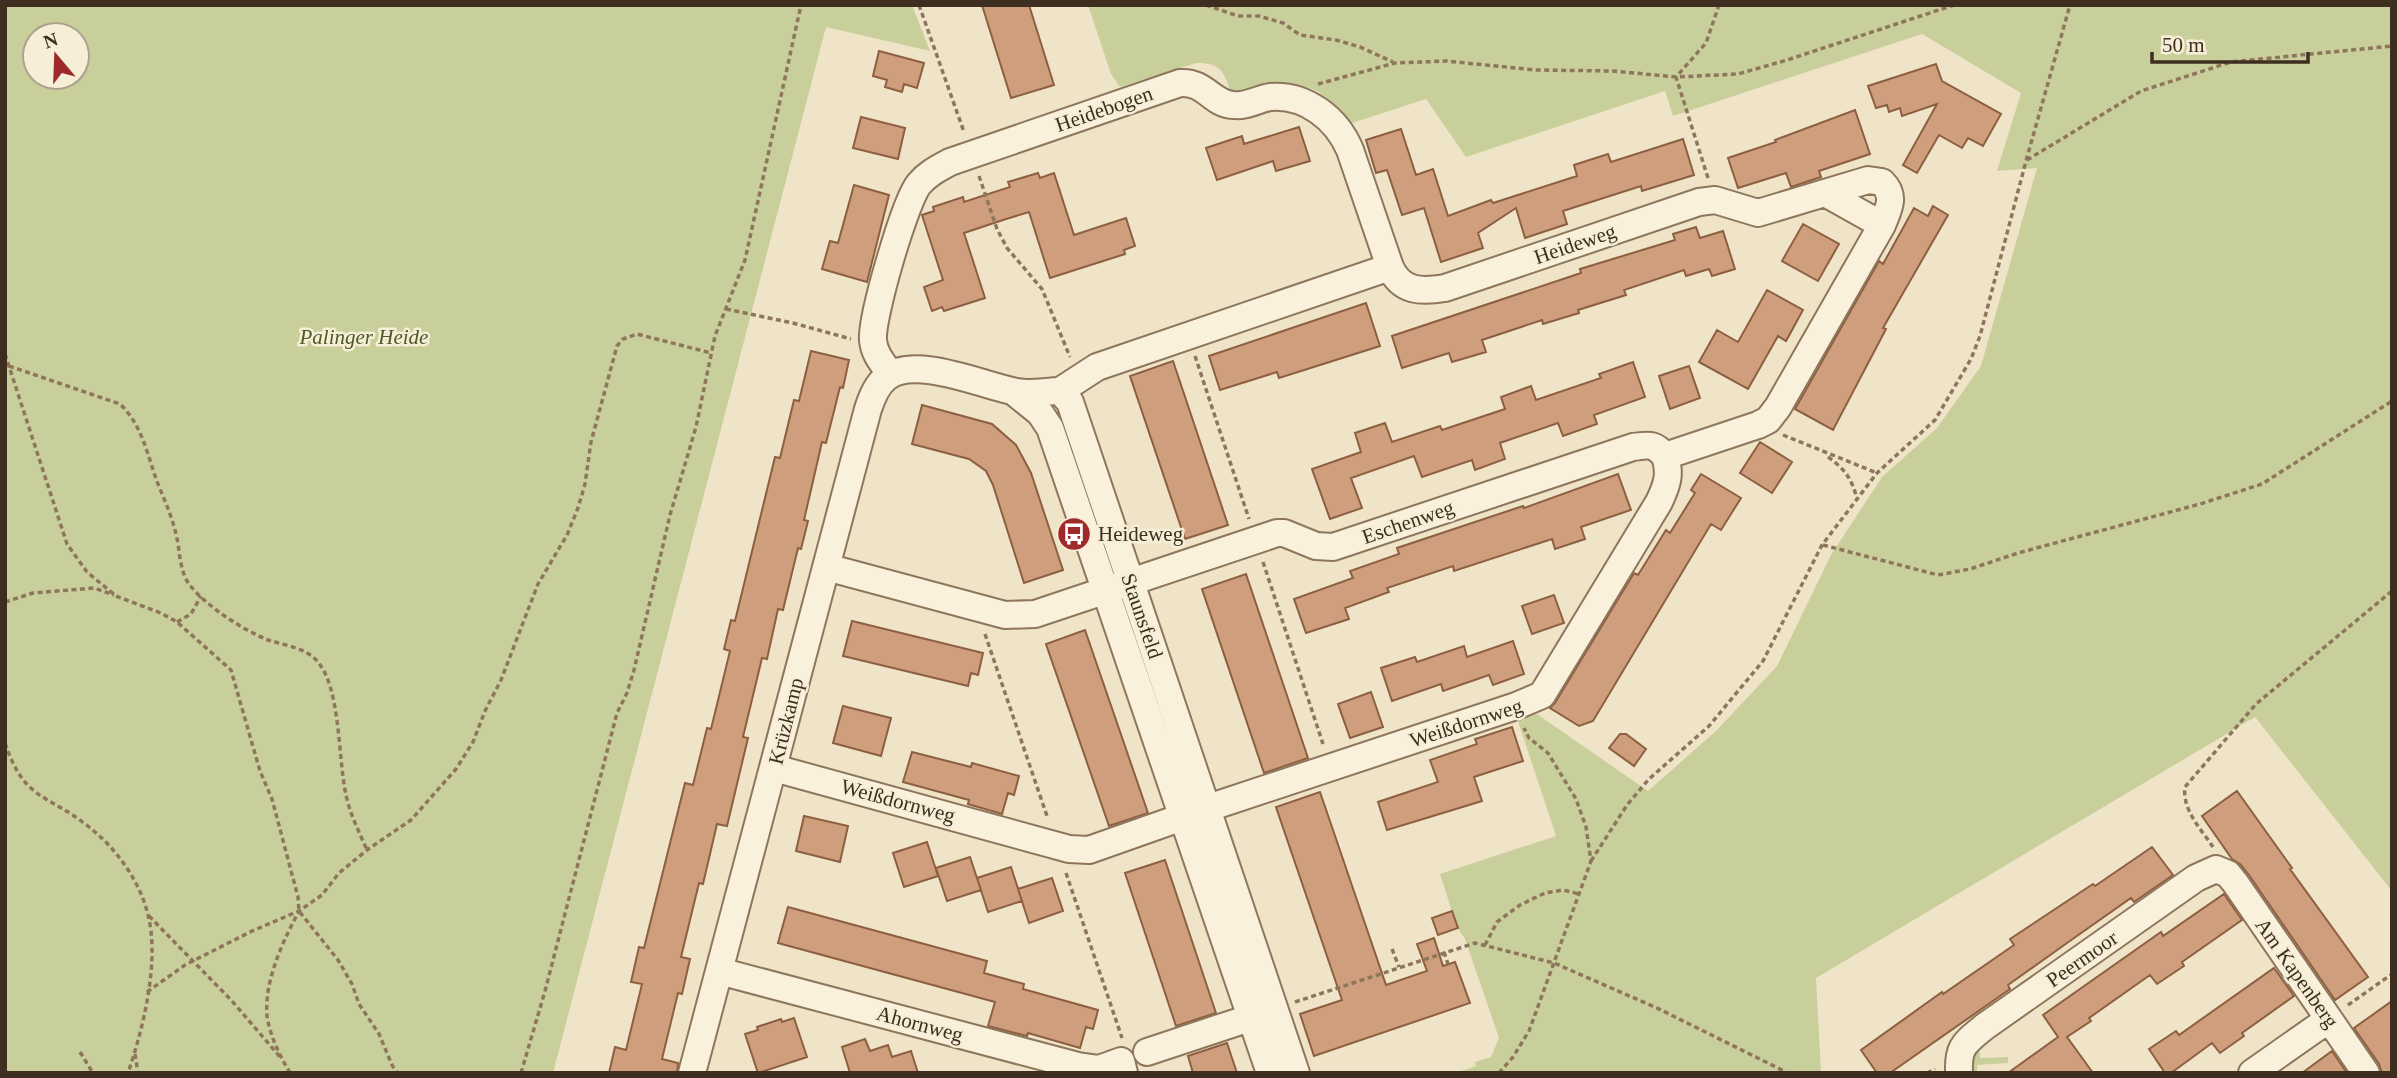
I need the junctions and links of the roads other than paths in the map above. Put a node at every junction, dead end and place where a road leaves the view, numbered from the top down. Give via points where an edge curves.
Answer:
1 (1825, 193) junction
2 (1882, 225) junction
3 (1390, 267) junction
4 (890, 374) junction
5 (1060, 391) junction
6 (1014, 392) junction
7 (1665, 456) junction
8 (826, 567) junction
9 (1131, 582) junction
10 (1105, 590) junction
11 (774, 768) junction
12 (1208, 808) junction
13 (1182, 817) junction
14 (2222, 871) joint
15 (719, 971) junction
16 (1272, 1010) junction
17 (2329, 1019) junction
18 (1129, 1059) edge
19 (692, 1073) edge
20 (1270, 1073) edge
21 (1296, 1073) edge
22 (1959, 1073) edge
23 (2252, 1073) edge
24 (2366, 1073) edge

1 - 2 street
1 - 2 street via 1860,181 1882,182 1891,194
1 - 3 street, Heideweg via 1758,214 1715,200 1699,202 1425,292 1395,279
2 - 7 street via 1768,420
3 - 4 street, Heidebogen via 1345,137 1336,125 1297,98 1270,97 1232,105 1197,85 1180,83 950,162 918,185 905,211 873,338 876,354
3 - 5 street via 1097,367
4 - 6 street, Staunsfeld via 925,370
4 - 8 street, Krüzkamp via 875,391 868,409
5 - 6 street, Staunsfeld
5 - 9 street, Staunsfeld via 1072,406
6 - 10 street, Staunsfeld via 1040,413 1050,428
7 - 9 street, Eschenweg via 1658,447 1633,447 1333,547 1315,546 1281,532
7 - 12 street, Weißdornweg via 1668,484 1659,502 1542,695
8 - 10 street, Eschenweg via 1005,615 1035,614
8 - 11 street, Krüzkamp
9 - 10 street, Eschenweg
9 - 12 street, Staunsfeld
10 - 13 street, Staunsfeld
11 - 13 street, Weißdornweg via 1079,851
11 - 15 street, Krüzkamp
12 - 13 street
12 - 16 street, Staunsfeld
13 - 16 street, Staunsfeld
14 - 17 street, Am Kapenberg
14 - 22 street, Peermoor via 2196,878 1984,1027 1962,1047
15 - 18 street, Ahornweg via 1078,1066 1099,1069
15 - 19 street, Krüzkamp
16 - 18 street, Ahornweg
16 - 20 street, Staunsfeld
16 - 21 street, Staunsfeld
17 - 23 street
17 - 24 street, Am Kapenberg

